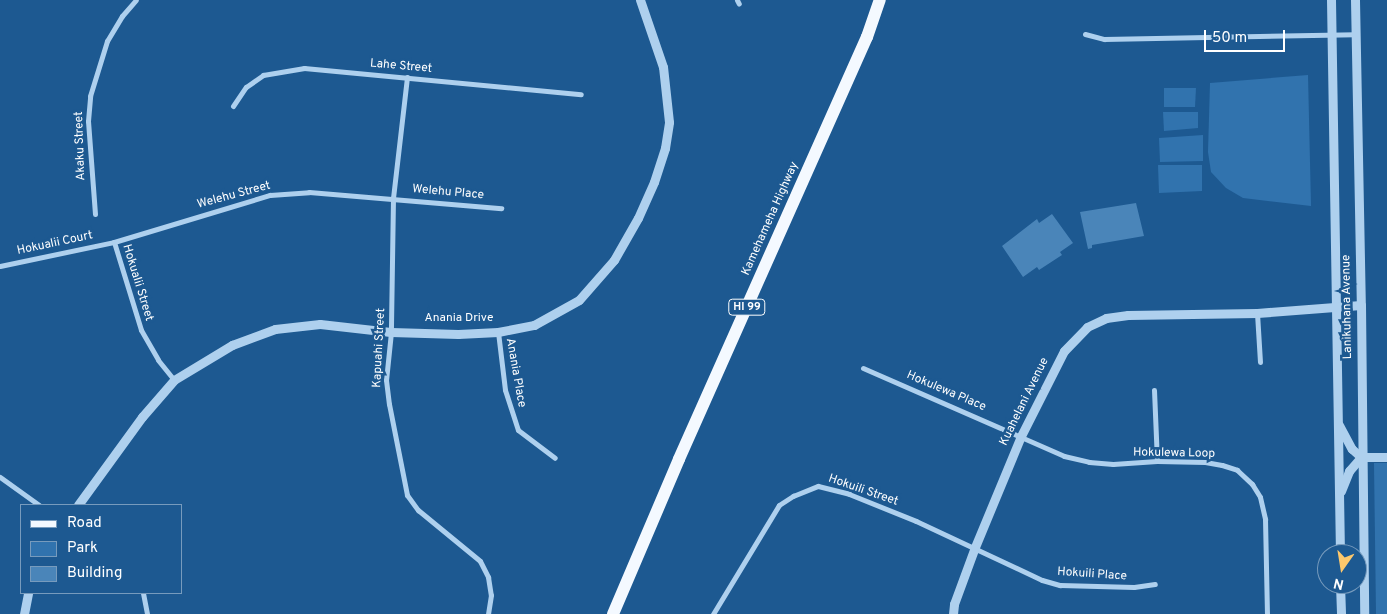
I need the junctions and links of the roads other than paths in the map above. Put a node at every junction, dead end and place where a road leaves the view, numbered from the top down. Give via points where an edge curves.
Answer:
1 (136, 0) edge
2 (640, 0) edge
3 (880, 0) edge
4 (1331, 0) edge
5 (1355, 0) edge
6 (1085, 34) dead end
7 (1331, 34) junction
8 (1355, 34) junction
9 (406, 77) junction
10 (581, 94) dead end
11 (233, 106) dead end
12 (394, 198) junction
13 (501, 208) dead end
14 (95, 214) dead end
15 (114, 242) junction
16 (0, 266) edge
17 (1361, 305) junction
18 (1338, 307) junction
19 (1257, 313) junction
20 (391, 332) junction
21 (498, 332) junction
22 (1260, 362) dead end
23 (863, 368) dead end
24 (174, 380) junction
25 (1154, 390) dead end
26 (1338, 422) junction
27 (1021, 436) junction
28 (1387, 456) edge
29 (554, 458) dead end
30 (1361, 458) junction
31 (1157, 462) junction
32 (0, 477) edge
33 (1340, 494) junction
34 (37, 504) edge
35 (79, 504) edge
36 (1340, 544) edge
37 (975, 547) junction
38 (1155, 584) dead end
39 (28, 594) edge
40 (143, 594) edge
41 (1340, 594) edge
42 (24, 614) edge
43 (147, 614) edge
44 (488, 614) edge
45 (613, 614) edge
46 (713, 614) edge
47 (953, 614) edge
48 (1266, 614) edge
49 (1341, 614) edge
50 (1364, 614) edge

1 - 14 street, Akaku Street via 107,41 90,96 88,121
2 - 21 street, Anania Drive via 663,67 668,100 665,148 654,182 614,260 579,300 534,325
3 - 45 main road, Kamehameha Highway / HI 99 via 867,37
4 - 7 street, Lanikuhana Avenue
5 - 8 street, Lanikuhana Avenue
6 - 7 street via 1104,39
7 - 8 street
7 - 18 street, Lanikuhana Avenue
8 - 17 street, Lanikuhana Avenue
9 - 10 street, Lahe Street
9 - 11 street, Lahe Street via 304,68 283,70 263,75 246,87
9 - 12 street, Kapuahi Street
12 - 13 street, Welehu Place
12 - 15 street, Welehu Street via 309,192 270,195
12 - 20 street, Kapuahi Street
15 - 16 street, Hokualii Court
15 - 24 street, Hokualii Street via 141,330
17 - 18 street, Kuahelani Avenue
17 - 30 street, Lanikuhana Avenue
18 - 19 street, Kuahelani Avenue
18 - 26 street, Lanikuhana Avenue
19 - 22 street
19 - 27 street, Kuahelani Avenue via 1128,315 1106,318 1087,327 1064,351
20 - 21 street, Anania Drive
20 - 24 street, Anania Drive via 320,324 276,329 232,345
20 - 44 street, Kapuahi Street via 386,380 407,495 418,510 480,561 488,577 491,596
21 - 29 street, Anania Place via 505,390 518,430
23 - 27 street, Hokulewa Place
24 - 35 street, Anania Drive via 142,417
25 - 31 street
26 - 30 street via 1352,449
26 - 33 street, Lanikuhana Avenue
27 - 31 street, Hokulewa Loop via 1064,456 1089,462
27 - 37 street, Kuahelani Avenue
28 - 30 street
30 - 33 street
30 - 50 street, Lanikuhana Avenue
31 - 48 street, Hokulewa Loop via 1222,464 1237,470 1252,484 1260,497 1265,519
32 - 34 street
33 - 36 street, Lanikuhana Avenue
37 - 38 street, Hokuili Place via 1042,580 1060,585 1134,588
37 - 46 street, Hokuili Street via 849,494 818,486 779,505
37 - 47 street, Kuahelani Avenue
39 - 42 street
40 - 43 street
41 - 49 street

